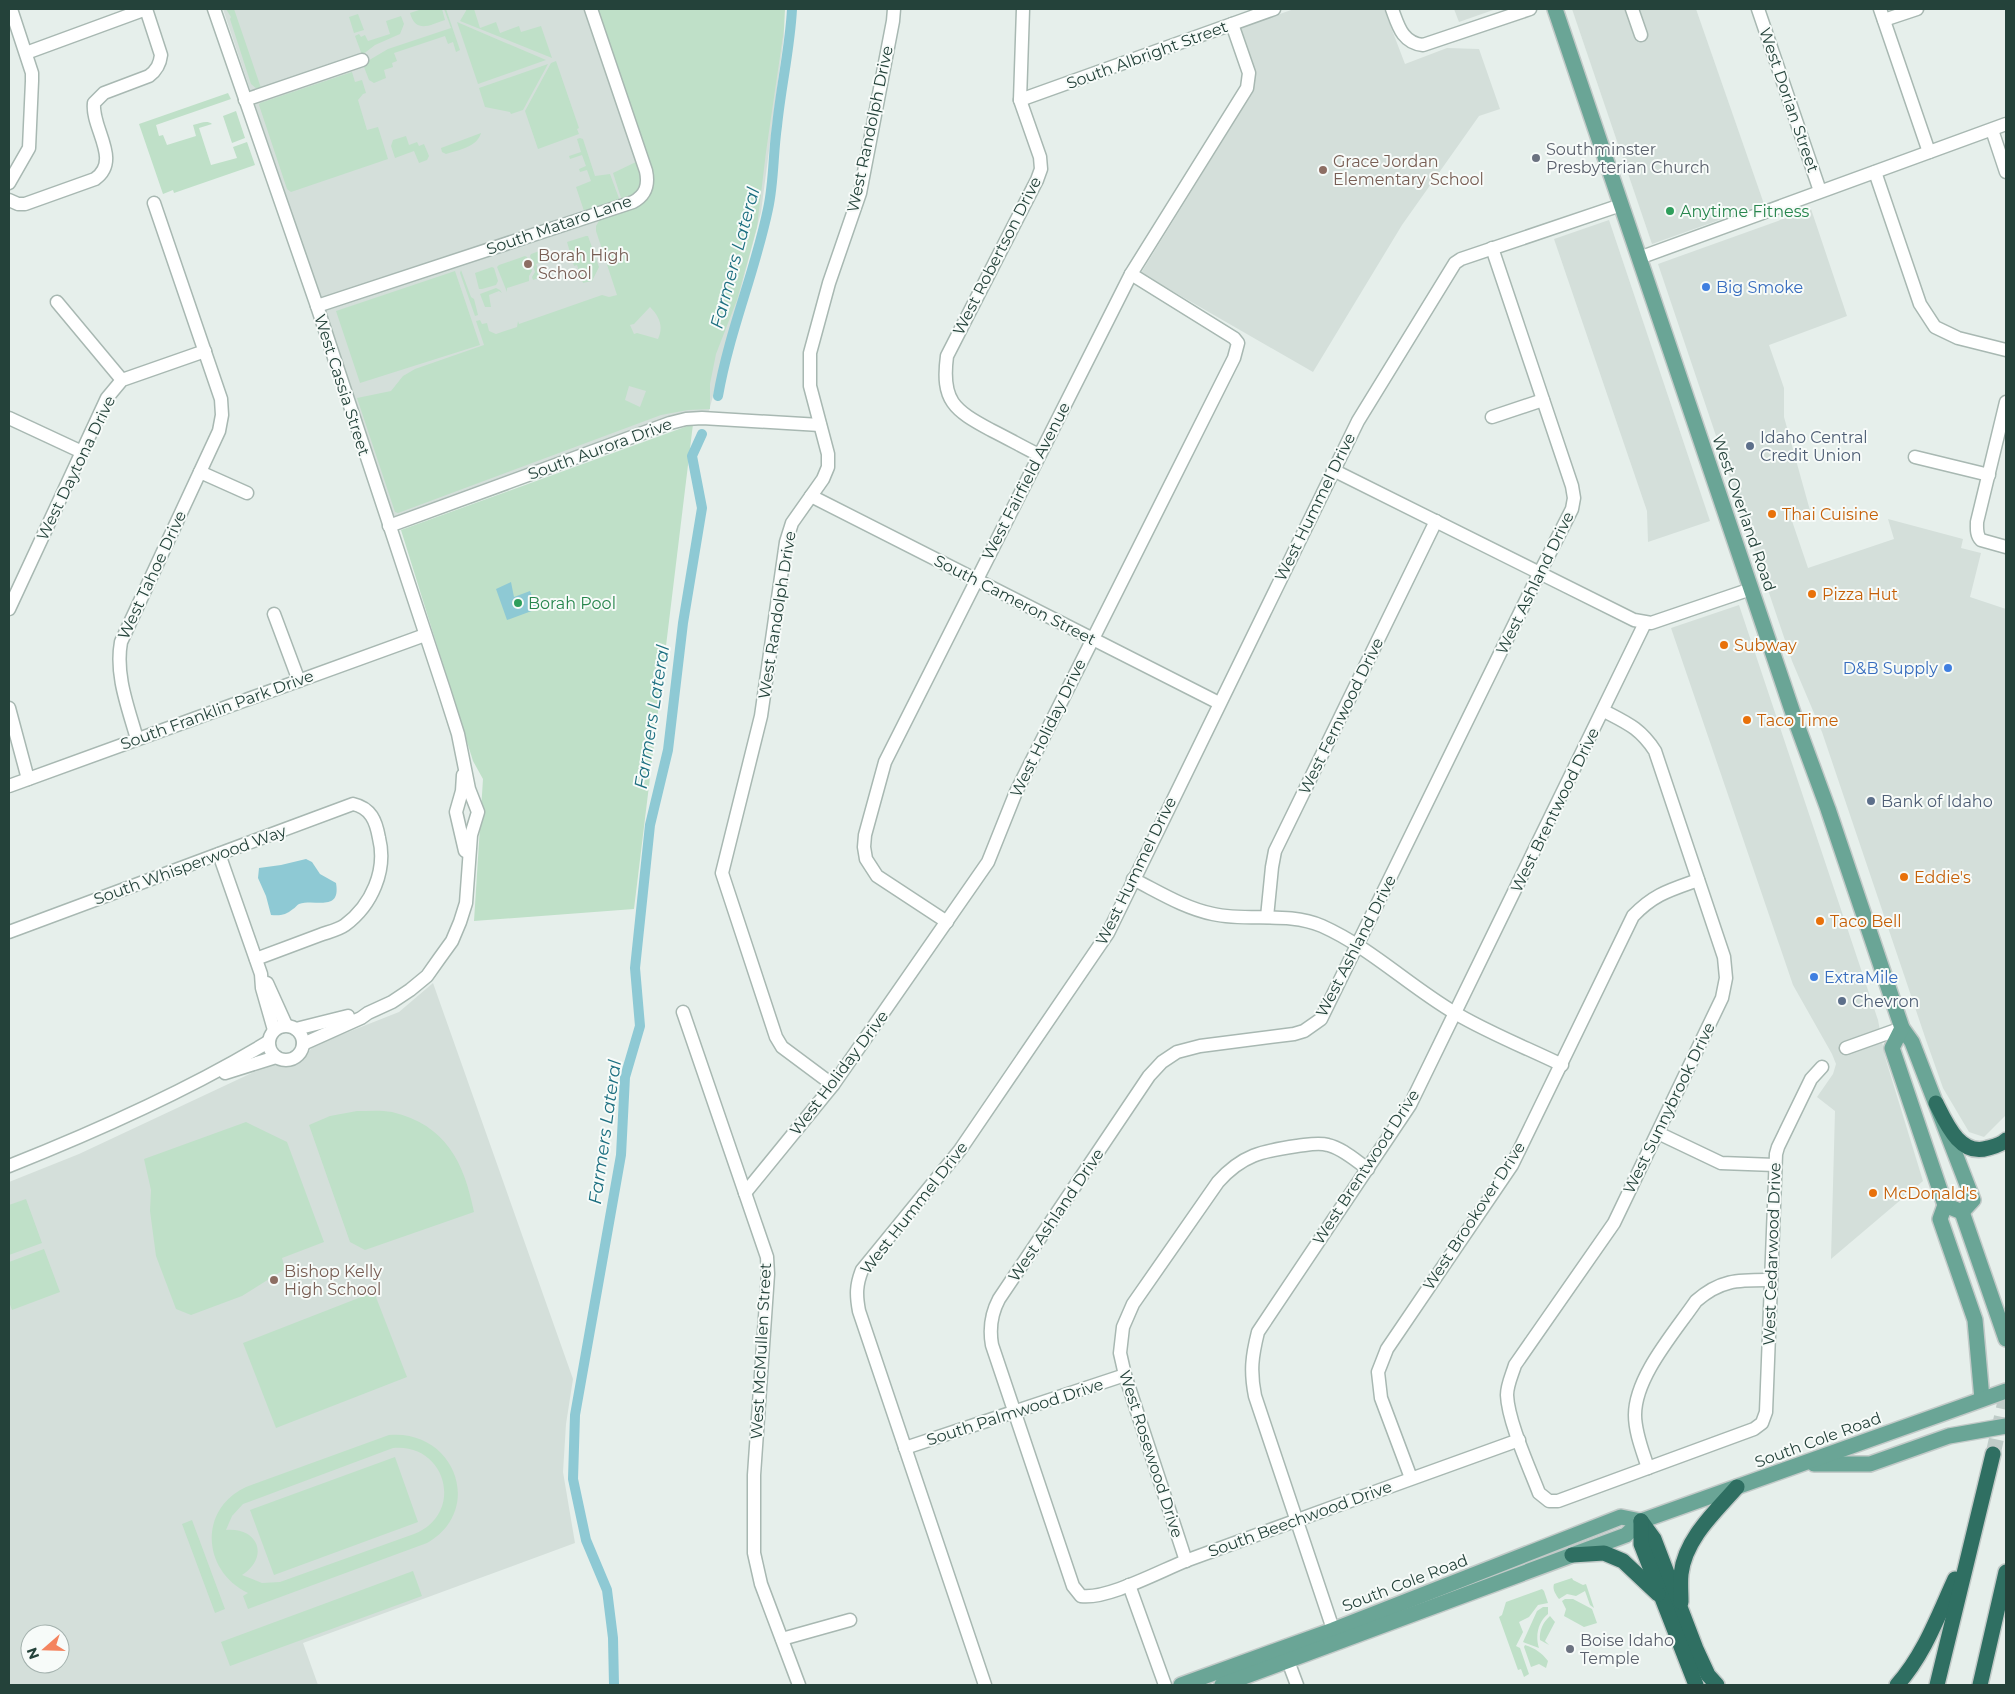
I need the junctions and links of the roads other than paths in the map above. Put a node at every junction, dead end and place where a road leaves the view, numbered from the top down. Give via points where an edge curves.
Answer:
1 (11, 9) edge
2 (146, 9) edge
3 (214, 9) edge
4 (591, 9) edge
5 (894, 9) edge
6 (1023, 9) edge
7 (1274, 9) edge
8 (1392, 9) edge
9 (1530, 9) edge
10 (1555, 9) edge
11 (1632, 9) edge
12 (1758, 9) edge
13 (1917, 9) edge
14 (1882, 15) edge
15 (1232, 24) junction
16 (1641, 35) dead end
17 (26, 53) junction
18 (362, 60) dead end
19 (245, 100) junction
20 (1020, 100) junction
21 (2006, 124) edge
22 (1992, 130) junction
23 (1929, 152) junction
24 (1875, 172) junction
25 (2006, 172) edge
26 (9, 183) edge
27 (1820, 191) junction
28 (9, 200) edge
29 (154, 203) dead end
30 (1621, 204) junction
31 (1492, 248) junction
32 (1639, 258) junction
33 (1131, 274) junction
34 (57, 302) dead end
35 (317, 306) junction
36 (2006, 350) edge
37 (204, 351) junction
38 (122, 380) junction
39 (1544, 400) junction
40 (2006, 402) edge
41 (1492, 417) dead end
42 (9, 418) edge
43 (820, 425) junction
44 (82, 452) junction
45 (1039, 455) junction
46 (1916, 457) dead end
47 (1332, 470) junction
48 (200, 472) junction
49 (1988, 475) junction
50 (246, 493) dead end
51 (811, 496) junction
52 (1436, 521) junction
53 (389, 526) junction
54 (2006, 547) edge
55 (1539, 574) junction
56 (976, 580) junction
57 (1751, 589) junction
58 (9, 609) edge
59 (274, 614) dead end
60 (1645, 623) junction
61 (425, 635) junction
62 (1093, 639) junction
63 (298, 681) junction
64 (1219, 703) junction
65 (9, 708) edge
66 (1604, 710) junction
67 (137, 739) junction
68 (464, 764) junction
69 (28, 779) junction
70 (9, 786) edge
71 (219, 854) junction
72 (468, 873) junction
73 (1133, 879) junction
74 (1698, 880) junction
75 (1267, 918) junction
76 (947, 922) junction
77 (9, 932) edge
78 (1358, 944) junction
79 (256, 959) junction
80 (261, 974) junction
81 (683, 1012) dead end
82 (368, 1013) junction
83 (1455, 1013) junction
84 (291, 1027) junction
85 (1902, 1028) junction
86 (271, 1036) junction
87 (303, 1044) junction
88 (1846, 1048) dead end
89 (276, 1057) junction
90 (1562, 1065) junction
91 (1822, 1067) dead end
92 (201, 1079) junction
93 (833, 1086) junction
94 (1936, 1103) junction
95 (1658, 1133) junction
96 (2006, 1140) edge
97 (1775, 1165) junction
98 (9, 1166) edge
99 (1368, 1169) junction
100 (745, 1193) junction
101 (1945, 1205) junction
102 (1962, 1212) junction
103 (1771, 1280) junction
104 (2006, 1339) edge
105 (1125, 1375) junction
106 (2006, 1391) edge
107 (1982, 1399) junction
108 (1014, 1411) junction
109 (2006, 1426) edge
110 (1519, 1440) junction
111 (905, 1448) junction
112 (1993, 1454) tunnel mouth
113 (1806, 1464) junction
114 (1648, 1468) junction
115 (1410, 1478) junction
116 (1737, 1487) junction
117 (1298, 1521) junction
118 (1641, 1521) junction
119 (1970, 1544) junction
120 (1572, 1555) junction
121 (1186, 1561) junction
122 (2006, 1572) edge
123 (1128, 1585) junction
124 (1081, 1596) joint
125 (1662, 1598) junction
126 (1681, 1611) junction
127 (850, 1620) dead end
128 (1336, 1636) junction
129 (782, 1639) junction
130 (1288, 1660) junction
131 (1222, 1678) edge
132 (799, 1685) edge
133 (985, 1685) edge
134 (1165, 1685) edge
135 (1181, 1685) edge
136 (1203, 1685) edge
137 (1297, 1685) edge
138 (1696, 1685) edge
139 (1717, 1685) edge
140 (1896, 1685) edge
141 (1937, 1685) edge
142 (1980, 1685) edge

1 - 17 street
2 - 17 street
2 - 28 street via 161,55 160,61 149,76 104,93 94,103 94,117 107,160 102,174 25,204
3 - 19 street, West Cassia Street
4 - 35 street, South Mataro Lane via 648,178 643,195 633,202
5 - 43 street, West Randolph Drive via 860,193 829,283 810,353 810,386
6 - 20 street, West Robertson Drive
7 - 15 street, South Albright Street
8 - 9 street via 1400,31 1415,44 1430,44
10 - 30 main road, West Overland Road
11 - 16 street
12 - 27 street, West Dorian Street
13 - 14 street
14 - 23 street
15 - 20 street, South Albright Street
15 - 33 street, West Fairfield Avenue via 1249,73 1247,88
17 - 26 street via 32,73 30,148
18 - 19 street
19 - 35 street, West Cassia Street
20 - 45 street, West Robertson Drive via 1040,157 1041,169 947,356 945,374 947,392 964,415
21 - 22 street
22 - 23 street
22 - 25 street
23 - 24 street
24 - 27 street
24 - 36 street via 1920,304 1935,327 1958,338
27 - 32 street
29 - 37 street, West Tahoe Drive
30 - 31 street, West Hummel Drive
30 - 32 main road, West Overland Road
31 - 39 street, West Ashland Drive
31 - 47 street, West Hummel Drive via 1456,263 1358,421
32 - 57 main road, West Overland Road
33 - 45 street, West Fairfield Avenue
33 - 62 street, West Holiday Drive via 1227,332 1238,343 1238,349
34 - 38 street
35 - 53 street, West Cassia Street
37 - 38 street, West Daytona Drive
37 - 48 street, West Tahoe Drive via 221,399 222,415 219,431
38 - 44 street, West Daytona Drive via 107,398
39 - 41 street
39 - 55 street, West Ashland Drive via 1574,498 1572,509
40 - 49 street
42 - 44 street
43 - 51 street, West Randolph Drive via 828,454 828,468
43 - 53 street, South Aurora Drive via 686,419
44 - 58 street, West Daytona Drive
45 - 56 street, West Fairfield Avenue
46 - 49 street
47 - 52 street
47 - 64 street, West Hummel Drive
48 - 50 street
48 - 67 street, West Tahoe Drive via 121,642 118,658 120,675
49 - 54 street via 1977,522 1978,537
51 - 56 street, South Cameron Street
51 - 93 street, West Randolph Drive via 792,522 786,542 761,716 722,873 776,1037 782,1047
52 - 55 street
52 - 75 street, West Fernwood Drive via 1275,851
53 - 61 street, West Cassia Street
55 - 60 street
55 - 78 street, West Ashland Drive
56 - 62 street, South Cameron Street
56 - 76 street, West Fairfield Avenue via 885,762 865,835 866,859 877,876
57 - 60 street
57 - 85 main road, West Overland Road
59 - 63 street
60 - 66 street, West Brentwood Drive
61 - 63 street, South Franklin Park Drive
61 - 68 street, West Cassia Street via 458,734
62 - 64 street, South Cameron Street
62 - 76 street, West Holiday Drive via 1016,792 988,862
63 - 67 street, South Franklin Park Drive
64 - 73 street, West Hummel Drive
65 - 69 street
66 - 74 street, West Sunnybrook Drive via 1638,729 1655,751
66 - 83 street, West Brentwood Drive
67 - 69 street, South Franklin Park Drive
68 - 72 street via 456,812
68 - 72 street, West Cassia Street via 478,812 471,835
69 - 70 street, South Franklin Park Drive
71 - 77 street, South Whisperwood Way
71 - 79 street
71 - 79 street, South Whisperwood Way via 353,804 370,812 377,825 382,849 379,872 374,891 363,905 344,926
72 - 82 street via 466,904 452,941 427,976 392,1002
73 - 75 street via 1188,907 1213,915
73 - 111 street, West Hummel Drive via 1108,933 960,1150 862,1270 856,1296 859,1310
74 - 90 street, West Brookover Drive via 1657,896 1633,916
74 - 95 street, West Sunnybrook Drive via 1724,957 1726,978 1722,998
75 - 78 street via 1311,921
76 - 93 street, West Holiday Drive
78 - 83 street
78 - 108 street, West Ashland Drive via 1321,1019 1313,1026 1294,1034 1177,1052 1148,1076 994,1308 990,1326 992,1345
79 - 80 street
80 - 84 street
80 - 86 street
81 - 100 street, West McMullen Street
82 - 84 street
82 - 87 street
83 - 90 street
83 - 99 street, West Brentwood Drive via 1410,1106
84 - 86 street via 281,1026
84 - 87 street via 303,1038
85 - 88 street
85 - 94 main road, West Overland Road via 1912,1042
85 - 101 main road via 1892,1048
86 - 89 street via 272,1053
86 - 92 street
87 - 89 street via 294,1059
89 - 92 street
90 - 115 street, West Brookover Drive via 1512,1165 1382,1361 1378,1372 1381,1398
91 - 97 street, West Cedarwood Drive via 1811,1079 1778,1147
92 - 98 street
93 - 100 street, West Holiday Drive
94 - 96 highway via 1953,1135 1971,1149 1982,1150
94 - 102 main road, West Overland Road via 1973,1200
95 - 97 street via 1721,1163
95 - 110 street, West Sunnybrook Drive via 1614,1223 1516,1365 1507,1394
97 - 103 street, West Cedarwood Drive
99 - 105 street, West Rosewood Drive via 1337,1148 1317,1144 1252,1155 1228,1172 1133,1304 1123,1327 1120,1353
99 - 117 street, West Brentwood Drive via 1266,1319 1258,1332 1251,1359 1255,1396
100 - 129 street, West McMullen Street via 767,1257 768,1274 754,1476 754,1553 761,1584
101 - 102 main road
101 - 107 main road via 1940,1220 1975,1320
102 - 104 main road
103 - 114 street via 1737,1280 1705,1293 1696,1301 1646,1374 1638,1393 1635,1417
103 - 114 street, West Cedarwood Drive via 1766,1412 1762,1423 1754,1429
105 - 108 street, South Palmwood Drive
105 - 121 street, West Rosewood Drive
106 - 107 main road, South Cole Road
107 - 113 main road, South Cole Road
108 - 111 street, South Palmwood Drive
108 - 124 street, West Ashland Drive via 1073,1586
109 - 113 main road via 1949,1436 1870,1464
110 - 114 street, West Sunnybrook Drive via 1539,1493 1548,1501 1558,1501
110 - 115 street, South Beechwood Drive
111 - 133 street, West Hummel Drive
112 - 119 highway
113 - 116 main road, South Cole Road
115 - 117 street, South Beechwood Drive
116 - 118 main road, South Cole Road
116 - 126 highway via 1690,1546 1681,1574
117 - 121 street, South Beechwood Drive
117 - 128 street, West Brentwood Drive
118 - 120 main road, South Cole Road via 1626,1535
118 - 125 highway via 1641,1544
118 - 126 highway via 1654,1539
118 - 128 main road, South Cole Road via 1621,1517
119 - 140 highway via 1930,1636 1912,1669
119 - 141 highway
120 - 125 highway via 1604,1553 1623,1561
120 - 128 main road, South Cole Road
121 - 123 street, South Beechwood Drive
122 - 142 highway
123 - 124 street, South Beechwood Drive via 1095,1596
123 - 134 street
125 - 138 highway
126 - 139 highway via 1708,1675
127 - 129 street
128 - 130 main road, South Cole Road
128 - 131 main road, South Cole Road
129 - 132 street, West McMullen Street
130 - 131 main road, South Cole Road
130 - 137 street
131 - 135 main road, South Cole Road
131 - 136 main road

